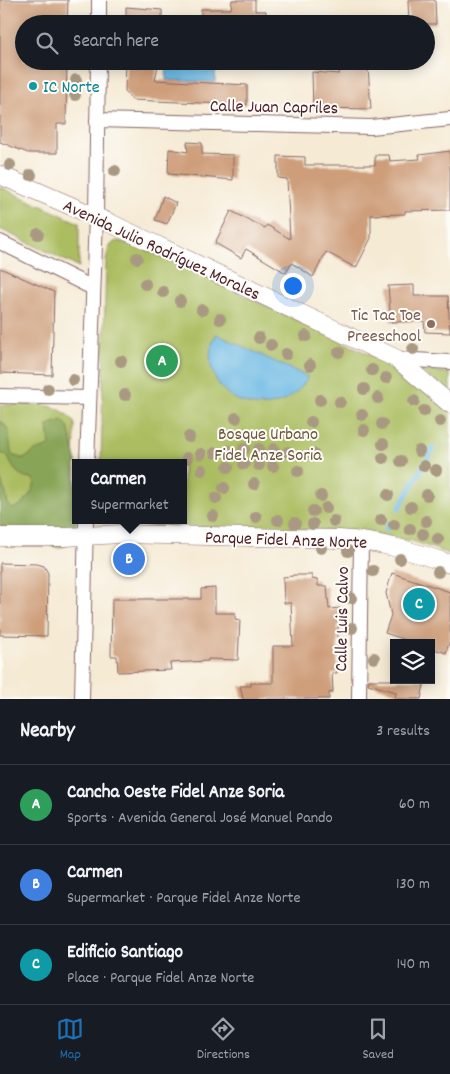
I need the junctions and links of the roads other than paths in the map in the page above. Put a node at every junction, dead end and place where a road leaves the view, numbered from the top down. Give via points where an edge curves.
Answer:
1 (99, 0) edge
2 (99, 15) edge
3 (98, 70) edge
4 (450, 119) edge
5 (98, 120) junction
6 (0, 174) edge
7 (96, 217) junction
8 (0, 242) edge
9 (93, 288) junction
10 (397, 359) junction
11 (450, 362) edge
12 (0, 396) edge
13 (89, 398) junction
14 (450, 404) edge
15 (87, 459) edge
16 (85, 528) edge
17 (0, 537) edge
18 (361, 540) junction
19 (450, 564) edge
20 (82, 699) edge
21 (359, 699) edge

1 - 2 street
3 - 5 street
4 - 5 street, Calle Juan Capriles via 371,127
5 - 7 street
6 - 7 street, Avenida Julio Rodríguez Morales
7 - 9 street
7 - 10 street, Avenida Julio Rodríguez Morales
8 - 9 street
9 - 13 street
10 - 11 street
10 - 14 street, Avenida Julio Rodríguez Morales
12 - 13 street
13 - 15 street
16 - 17 street, Parque Fidel Anze Norte
16 - 18 street, Parque Fidel Anze Norte via 121,534
16 - 20 street
18 - 19 street, Parque Fidel Anze Norte via 394,546
18 - 21 street, Calle Luis Calvo

